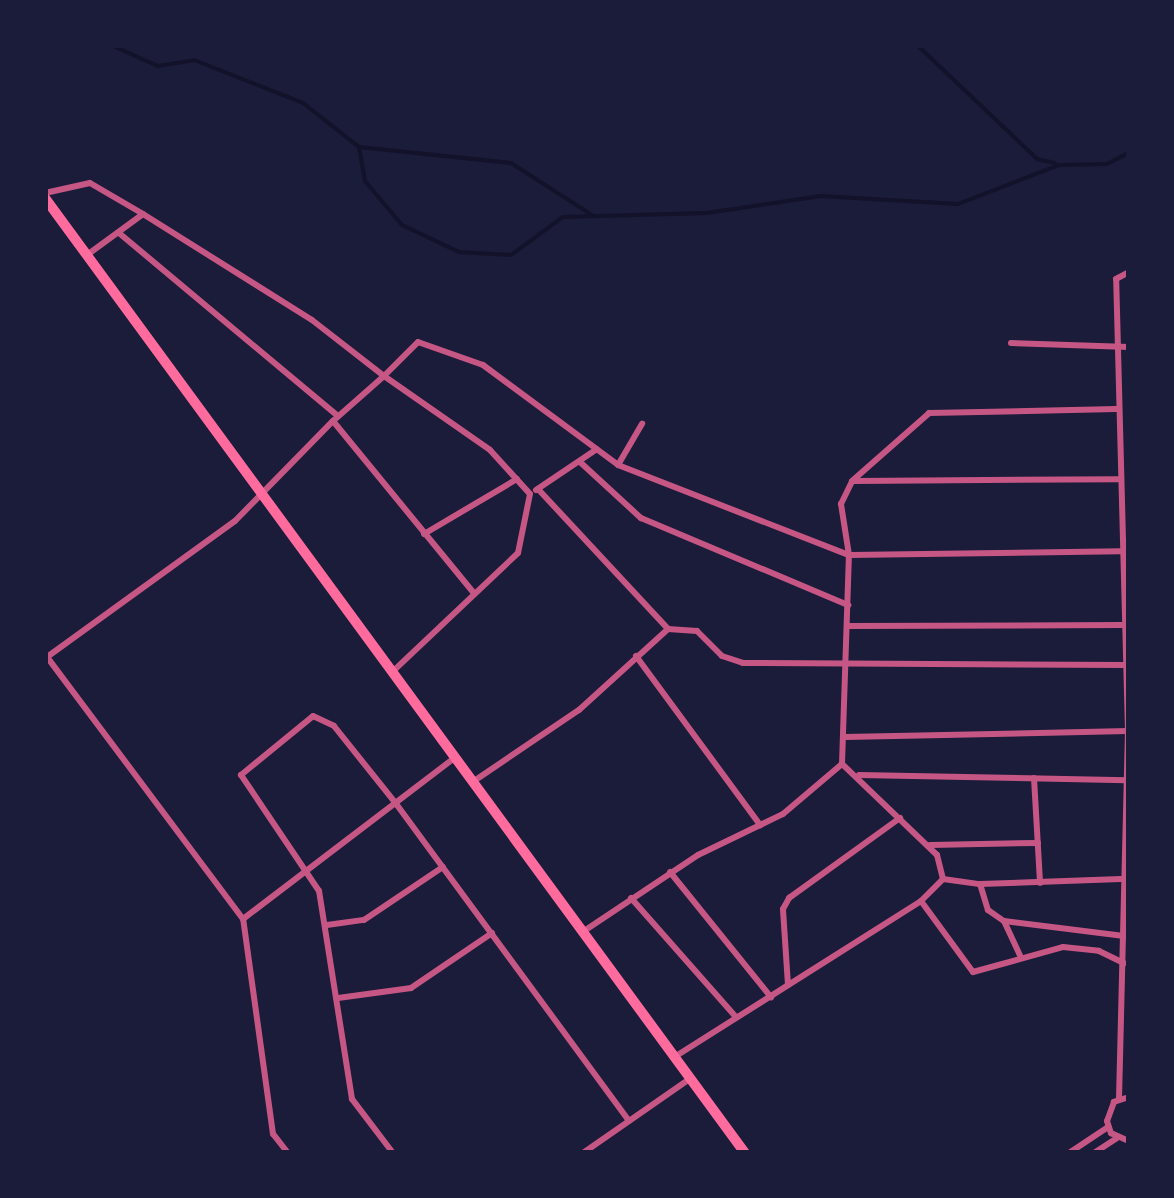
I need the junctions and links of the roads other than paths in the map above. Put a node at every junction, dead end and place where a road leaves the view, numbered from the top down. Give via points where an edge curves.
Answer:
1 (45, 196) edge
2 (142, 214) junction
3 (118, 233) junction
4 (87, 255) junction
5 (1129, 272) edge
6 (1011, 344) dead end
7 (1119, 346) junction
8 (1129, 347) edge
9 (384, 376) junction
10 (1116, 409) junction
11 (335, 418) junction
12 (642, 424) dead end
13 (1129, 449) edge
14 (597, 450) junction
15 (1119, 450) junction
16 (580, 462) junction
17 (618, 464) junction
18 (517, 478) junction
19 (1118, 479) junction
20 (852, 481) junction
21 (534, 492) junction
22 (265, 497) junction
23 (424, 534) junction
24 (1121, 550) junction
25 (849, 555) junction
26 (472, 592) junction
27 (848, 606) junction
28 (1124, 625) junction
29 (848, 626) junction
30 (668, 629) junction
31 (636, 656) junction
32 (847, 662) junction
33 (1128, 665) edge
34 (392, 672) junction
35 (1128, 731) edge
36 (845, 737) junction
37 (456, 757) junction
38 (842, 764) junction
39 (1128, 768) edge
40 (858, 775) junction
41 (1034, 778) junction
42 (1127, 780) edge
43 (474, 781) junction
44 (398, 805) junction
45 (900, 818) junction
46 (760, 825) junction
47 (1038, 843) junction
48 (929, 846) junction
49 (443, 867) junction
50 (311, 871) junction
51 (670, 872) junction
52 (943, 879) junction
53 (1122, 879) junction
54 (1040, 883) junction
55 (980, 884) junction
56 (631, 898) junction
57 (921, 901) junction
58 (243, 920) junction
59 (1004, 921) junction
60 (327, 926) junction
61 (583, 932) junction
62 (492, 933) junction
63 (1125, 936) junction
64 (1020, 954) junction
65 (1126, 960) edge
66 (1129, 983) edge
67 (788, 986) junction
68 (771, 997) junction
69 (338, 998) junction
70 (736, 1017) junction
71 (676, 1056) junction
72 (691, 1078) junction
73 (1129, 1097) edge
74 (1119, 1099) junction
75 (629, 1121) junction
76 (1108, 1127) junction
77 (1117, 1138) junction
78 (1129, 1141) edge
79 (288, 1153) edge
80 (392, 1153) edge
81 (583, 1153) edge
82 (745, 1153) edge
83 (1069, 1153) edge
84 (1094, 1153) edge

1 - 2 street via 90,183
1 - 4 main road
2 - 3 street
2 - 9 street via 312,320
3 - 4 street
3 - 11 street
4 - 22 main road
5 - 7 street via 1116,275
6 - 7 street
7 - 8 street
7 - 10 street
9 - 11 street
9 - 14 street via 412,344 426,344 483,365
9 - 18 street via 446,416
10 - 15 street
10 - 20 street via 929,413
11 - 22 street
11 - 23 street
12 - 17 street
13 - 15 street
14 - 16 street
14 - 17 street
15 - 19 street
16 - 21 street
16 - 27 street via 641,518
17 - 25 street
18 - 21 street
18 - 23 street
19 - 20 street
19 - 24 street
20 - 25 street via 841,504
21 - 26 street via 518,553
21 - 30 street
22 - 34 main road
22 - 58 street via 46,656
23 - 26 street
24 - 25 street
24 - 28 street
25 - 27 street
26 - 34 street
27 - 29 street
28 - 29 street
28 - 33 street
29 - 32 street
30 - 31 street
30 - 32 street via 697,631 722,656 743,663
31 - 43 street via 579,710
31 - 46 street
32 - 33 street
32 - 36 street
33 - 35 street
34 - 37 main road
35 - 36 street
35 - 39 street
36 - 38 street
37 - 43 main road
37 - 44 street
38 - 40 street
38 - 46 street
39 - 42 street
40 - 41 street
40 - 45 street
41 - 42 street
41 - 47 street
42 - 53 street
43 - 61 main road
44 - 49 street
44 - 50 street
44 - 50 street via 322,717 282,736 241,775
45 - 48 street
45 - 67 street via 789,898
46 - 51 street
47 - 48 street
47 - 54 street
48 - 52 street
49 - 60 street via 364,920
49 - 62 street
50 - 58 street
50 - 60 street
51 - 56 street
51 - 68 street
52 - 55 street
52 - 57 street
53 - 54 street
53 - 63 street
54 - 55 street
55 - 59 street via 988,910
56 - 61 street
56 - 70 street
57 - 64 street via 973,972
57 - 67 street
58 - 79 street via 273,1134
59 - 63 street
59 - 64 street
60 - 69 street
61 - 71 main road
62 - 69 street via 411,988
62 - 75 street
63 - 65 street
64 - 65 street via 1099,950
65 - 66 street
65 - 74 street
67 - 68 street
68 - 70 street
69 - 80 street via 352,1099
70 - 71 street
71 - 72 main road
72 - 75 street
72 - 82 main road
73 - 74 street
74 - 76 street via 1107,1114
75 - 81 street
76 - 77 street
76 - 83 street
77 - 78 street
77 - 84 street

